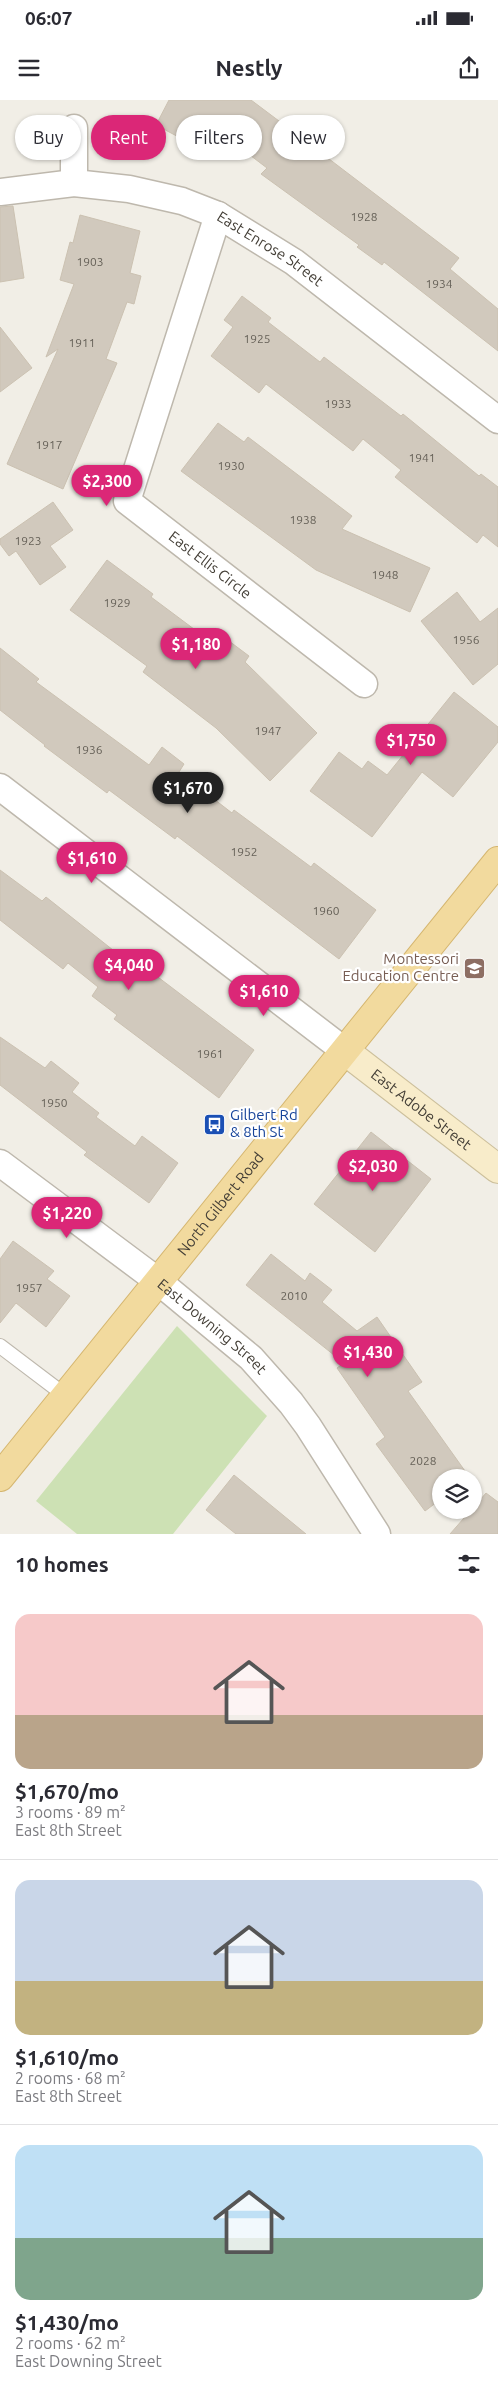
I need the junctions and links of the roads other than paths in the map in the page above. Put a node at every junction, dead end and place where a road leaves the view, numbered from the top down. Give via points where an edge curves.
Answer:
1 (74, 160) edge
2 (74, 183) junction
3 (0, 192) edge
4 (218, 215) junction
5 (498, 420) edge
6 (364, 684) dead end
7 (0, 787) edge
8 (498, 862) edge
9 (344, 1052) junction
10 (0, 1163) edge
11 (498, 1170) edge
12 (158, 1281) junction
13 (0, 1346) edge
14 (66, 1396) junction
15 (0, 1478) edge
16 (377, 1534) edge

1 - 2 street
2 - 3 street, East Enrose Street
2 - 4 street, East Enrose Street via 129,189 182,201
4 - 5 street, East Enrose Street via 294,262
4 - 6 street, East Ellis Circle via 127,501
7 - 9 street
8 - 9 main road, North Gilbert Road
9 - 11 street, East Adobe Street
9 - 12 main road, North Gilbert Road
10 - 12 street, East Downing Street
12 - 14 main road, North Gilbert Road
12 - 16 street, East Downing Street via 272,1380 308,1426
13 - 14 lane
14 - 15 main road, North Gilbert Road

